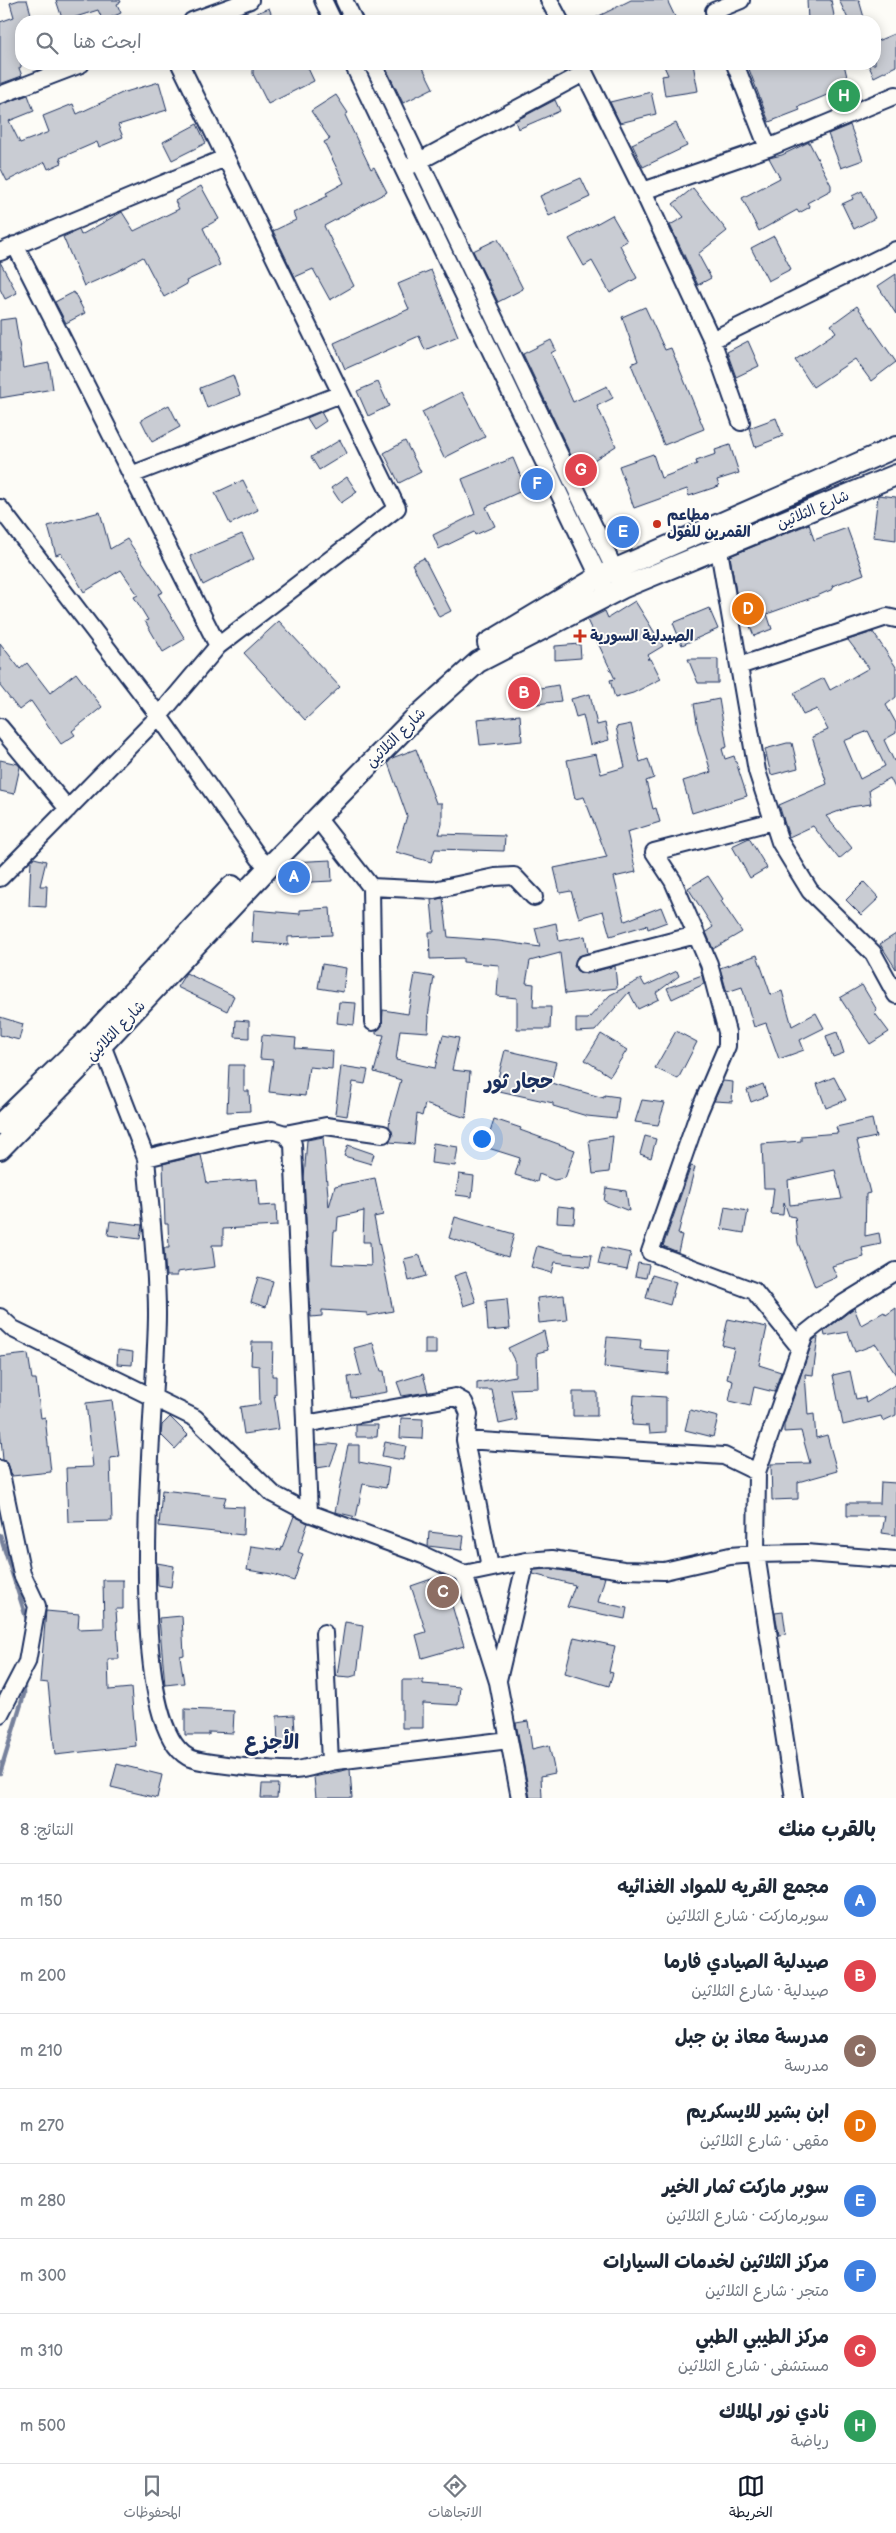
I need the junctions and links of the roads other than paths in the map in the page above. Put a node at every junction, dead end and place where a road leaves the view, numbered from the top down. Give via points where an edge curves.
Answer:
1 (250, 0) edge
2 (322, 0) edge
3 (344, 0) edge
4 (549, 0) edge
5 (741, 0) edge
6 (714, 11) edge
7 (209, 15) edge
8 (330, 15) edge
9 (351, 15) edge
10 (557, 15) edge
11 (65, 70) edge
12 (183, 70) edge
13 (356, 70) edge
14 (376, 70) edge
15 (579, 70) edge
16 (583, 70) edge
17 (737, 70) edge
18 (0, 95) edge
19 (896, 95) edge
20 (768, 148) junction
21 (226, 158) junction
22 (418, 162) junction
23 (403, 170) junction
24 (643, 191) junction
25 (8, 249) edge
26 (896, 250) edge
27 (712, 340) junction
28 (341, 394) junction
29 (741, 422) dead end
30 (896, 447) edge
31 (132, 475) junction
32 (896, 475) edge
33 (2, 515) edge
34 (719, 550) junction
35 (608, 573) junction
36 (615, 592) junction
37 (896, 619) edge
38 (218, 646) junction
39 (739, 666) junction
40 (158, 716) junction
41 (0, 727) edge
42 (68, 809) junction
43 (317, 818) junction
44 (774, 821) junction
45 (264, 863) junction
46 (0, 878) edge
47 (371, 887) junction
48 (534, 897) dead end
49 (696, 935) junction
50 (584, 964) dead end
51 (896, 995) edge
52 (374, 1022) dead end
53 (102, 1046) junction
54 (0, 1124) edge
55 (285, 1134) junction
56 (383, 1134) dead end
57 (0, 1149) edge
58 (146, 1158) junction
59 (896, 1271) edge
60 (0, 1317) edge
61 (800, 1348) junction
62 (155, 1396) junction
63 (305, 1424) junction
64 (465, 1440) junction
65 (0, 1469) edge
66 (757, 1472) junction
67 (309, 1513) junction
68 (756, 1554) junction
69 (896, 1560) edge
70 (526, 1561) junction
71 (490, 1567) junction
72 (464, 1574) junction
73 (324, 1632) dead end
74 (498, 1682) junction
75 (0, 1704) edge
76 (0, 1713) edge
77 (509, 1740) junction
78 (330, 1762) junction
79 (520, 1798) edge
80 (794, 1798) edge

1 - 7 street
2 - 8 street
3 - 9 street
4 - 10 street
5 - 6 street
11 - 18 street
12 - 21 street
13 - 23 street
14 - 22 street
15 - 22 street
16 - 24 street
17 - 20 street
19 - 20 street
20 - 24 street
21 - 25 street
21 - 28 street
22 - 23 street
22 - 35 street
23 - 35 street
24 - 27 street
25 - 31 street
26 - 27 street
27 - 29 street
28 - 31 street
28 - 38 street via 397,508
30 - 35 main road, شارع الثلاثين
31 - 38 street
32 - 34 main road, شارع الثلاثين
33 - 40 street
34 - 36 main road, شارع الثلاثين
34 - 39 street
35 - 36 street
35 - 45 main road, شارع الثلاثين via 469,654 401,714
36 - 43 main road, شارع الثلاثين via 478,662 413,720
37 - 39 street via 887,617
38 - 40 street
39 - 44 street via 757,772
40 - 42 street
40 - 45 street
41 - 42 street
42 - 46 street
43 - 45 main road, شارع الثلاثين
43 - 47 street
44 - 49 street via 654,852 673,881
44 - 51 street via 780,842 810,891 872,953
45 - 53 main road, شارع الثلاثين
45 - 54 main road, شارع الثلاثين
47 - 48 street via 434,890 514,876
47 - 52 street
49 - 50 street
49 - 61 street via 709,964 727,1032 727,1046 699,1112 650,1252 754,1291
53 - 57 main road, شارع الثلاثين
53 - 58 street
55 - 56 street via 326,1126
55 - 58 street via 272,1130
55 - 63 street via 293,1144
58 - 62 street via 157,1311
59 - 61 street via 844,1303 805,1334
60 - 62 street via 13,1328
61 - 66 street
62 - 67 street via 195,1418 273,1494
62 - 78 street via 148,1456 147,1609 157,1702 168,1736 189,1758 212,1763 294,1770
63 - 64 street via 455,1397 464,1402 469,1414
63 - 67 street
64 - 66 street via 724,1456
64 - 71 street
65 - 76 street via 22,1574 37,1606 27,1662
66 - 68 street
67 - 72 street
68 - 69 street via 806,1553
68 - 70 street via 664,1570 623,1570 552,1559
68 - 80 street
70 - 71 street
70 - 74 street
71 - 72 street
72 - 74 street
73 - 78 street
74 - 77 street
75 - 76 street
77 - 78 street
77 - 79 street

